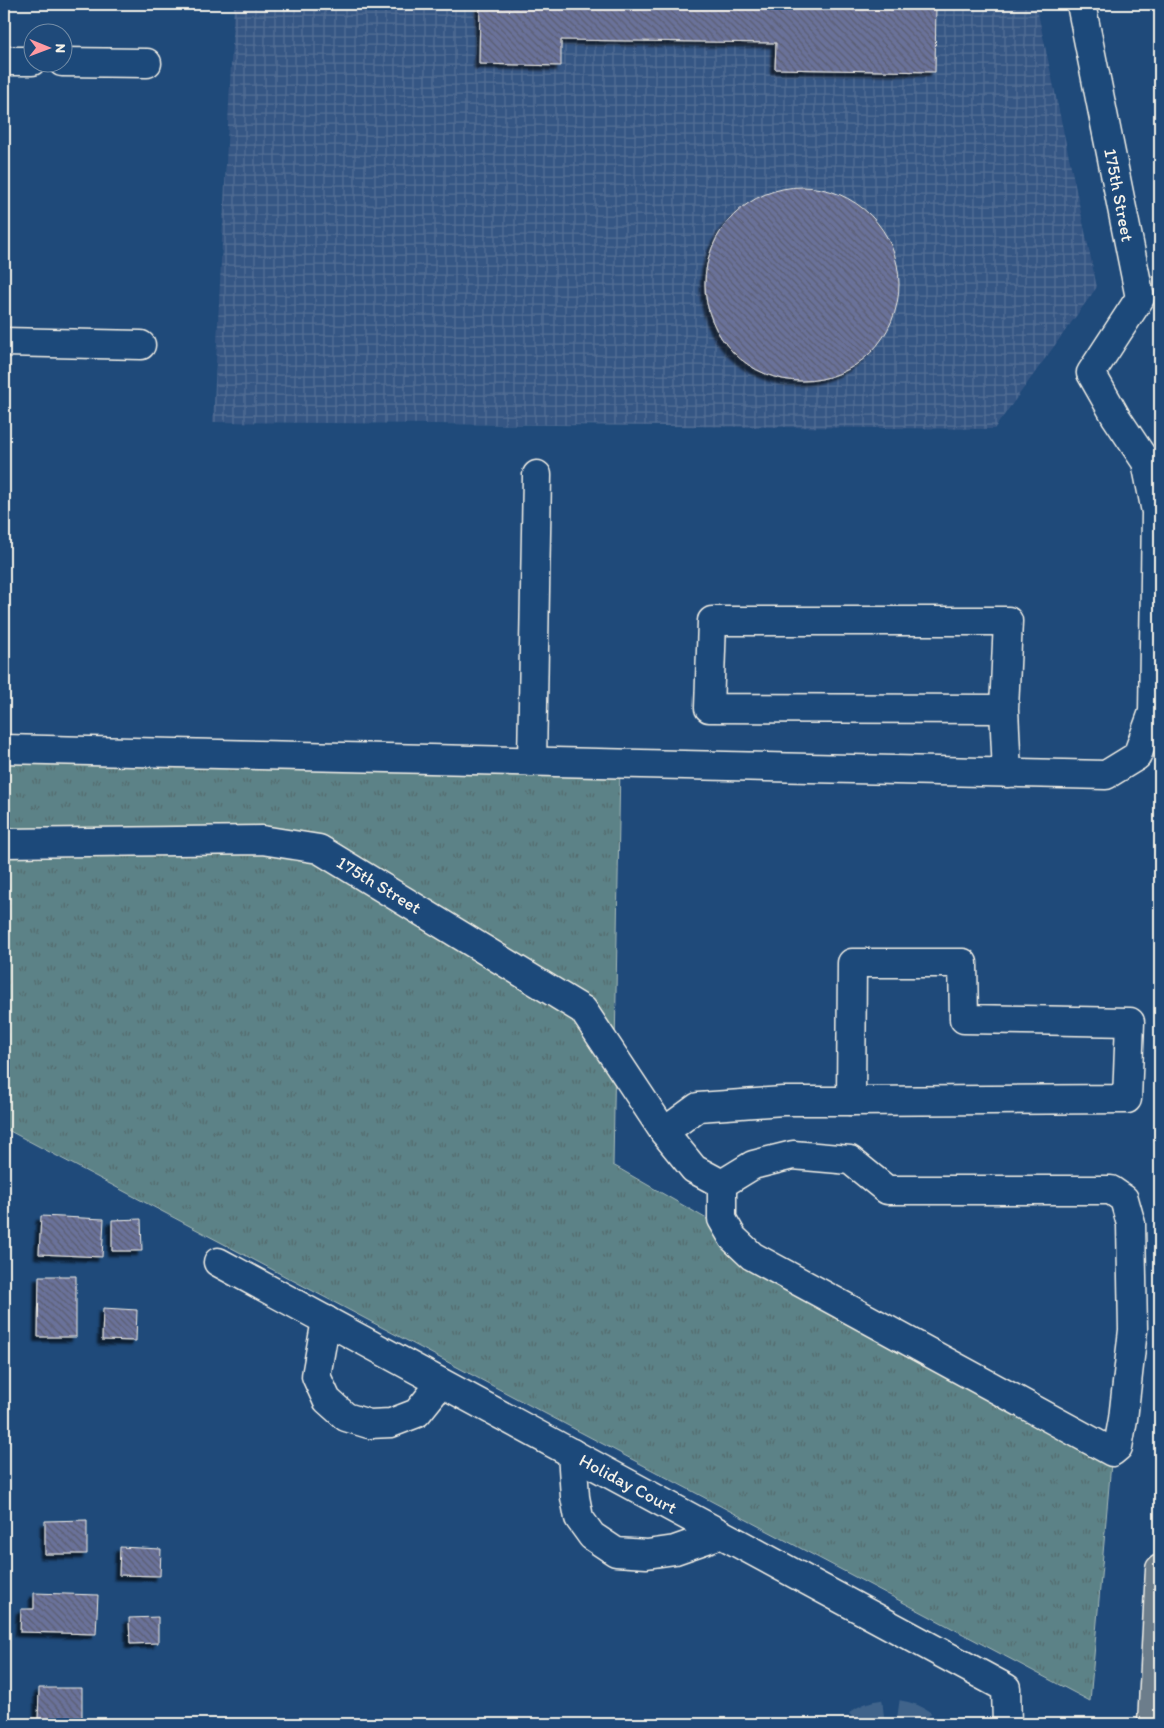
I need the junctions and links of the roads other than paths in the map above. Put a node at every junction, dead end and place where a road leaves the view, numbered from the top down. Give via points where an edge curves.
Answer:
1 (1081, 4) edge
2 (4, 61) edge
3 (22, 61) edge
4 (72, 62) edge
5 (147, 63) dead end
6 (4, 342) edge
7 (141, 345) dead end
8 (537, 475) dead end
9 (1004, 710) junction
10 (4, 749) edge
11 (532, 762) junction
12 (1006, 773) junction
13 (4, 843) edge
14 (851, 1101) junction
15 (664, 1132) junction
16 (722, 1184) junction
17 (218, 1262) dead end
18 (326, 1320) junction
19 (442, 1383) junction
20 (572, 1453) junction
21 (721, 1534) junction
22 (1160, 1569) edge
23 (1007, 1724) edge
24 (1152, 1724) edge

1 - 12 street, 175th Street via 1140,298 1091,373 1146,462 1156,512 1153,712 1137,756 1106,775
2 - 3 street
4 - 5 street
6 - 7 street
8 - 11 street
9 - 9 street via 1008,621 712,621 709,708
9 - 12 street
10 - 11 street
11 - 12 street
13 - 15 street, 175th Street via 262,840 319,849 583,1010
14 - 14 street via 1128,1099 1130,1022 964,1019 963,963 852,963
14 - 15 street via 783,1101 698,1108
15 - 16 street, 175th Street via 694,1169
16 - 16 street via 753,1165 793,1155 850,1160 887,1190 1111,1190 1124,1199 1130,1224 1133,1330 1118,1448 1112,1452 752,1256 733,1238 722,1220
17 - 18 street, Holiday Court
18 - 19 street, Holiday Court
18 - 19 street via 316,1376 327,1400 346,1417 369,1424 391,1423 417,1413
19 - 20 street, Holiday Court
20 - 21 street, Holiday Court
20 - 21 street via 579,1518 592,1536 616,1552 647,1554 675,1550
21 - 23 street, Holiday Court via 1006,1688
22 - 24 highway

